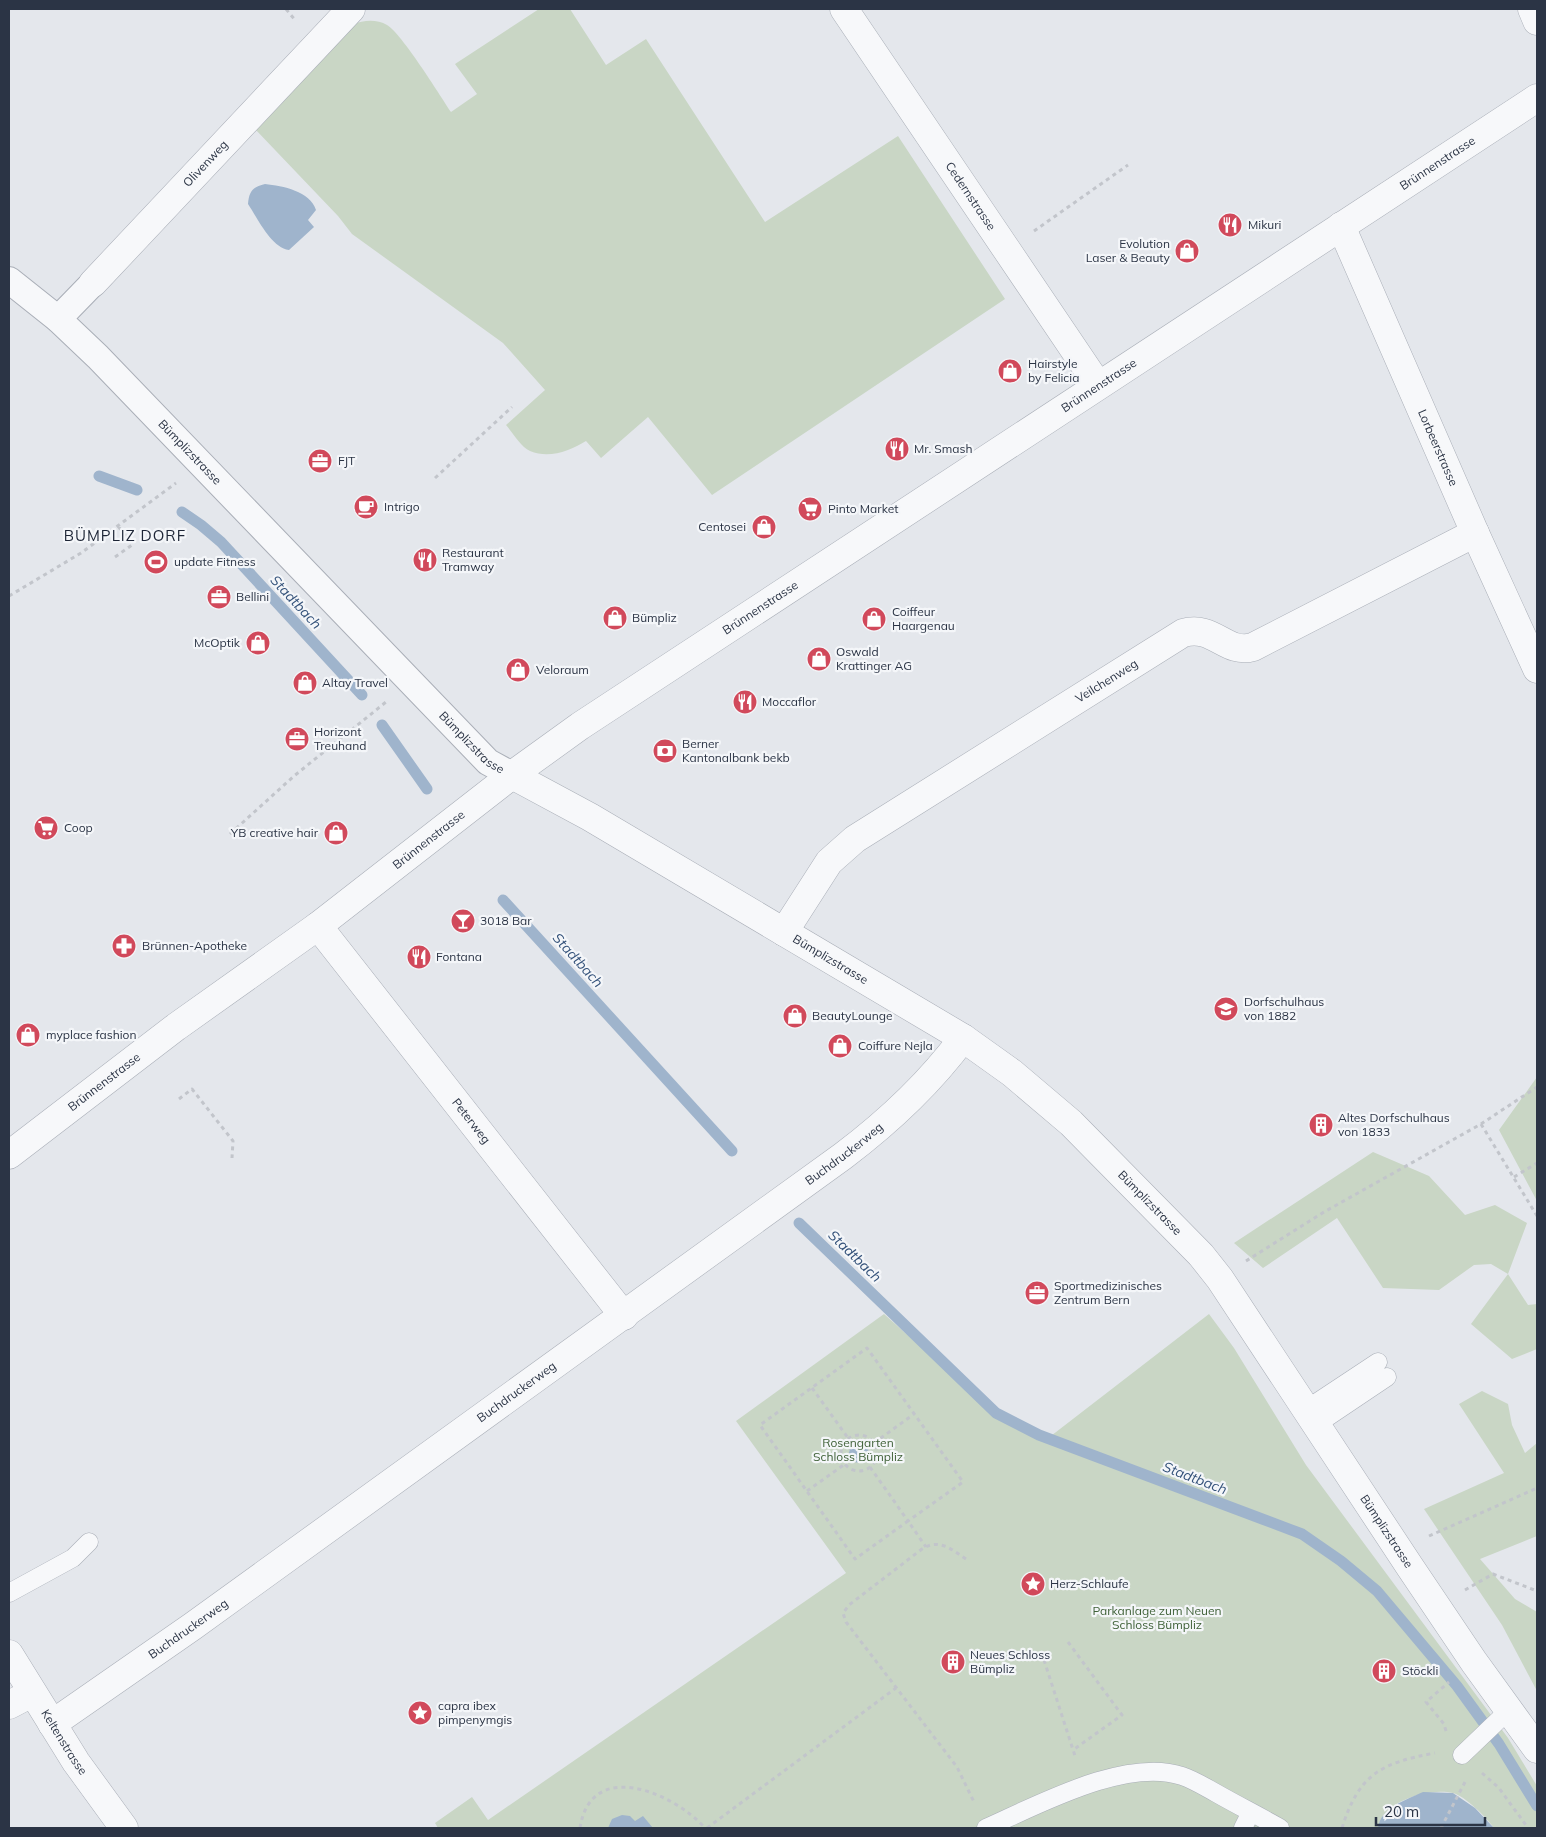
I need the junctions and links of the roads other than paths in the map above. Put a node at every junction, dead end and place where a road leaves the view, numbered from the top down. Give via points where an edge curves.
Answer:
1 (351, 9) edge
2 (844, 9) edge
3 (1532, 9) edge
4 (1537, 21) edge
5 (1537, 98) edge
6 (1341, 226) junction
7 (9, 280) edge
8 (93, 283) joint
9 (58, 319) junction
10 (1098, 385) junction
11 (1475, 533) junction
12 (1537, 669) edge
13 (512, 775) junction
14 (318, 926) junction
15 (784, 932) junction
16 (963, 1038) junction
17 (9, 1155) edge
18 (624, 1316) junction
19 (1383, 1370) dead end
20 (1312, 1416) junction
21 (89, 1542) dead end
22 (9, 1593) edge
23 (9, 1654) edge
24 (20, 1699) edge
25 (1504, 1715) junction
26 (52, 1724) junction
27 (1537, 1749) edge
28 (1456, 1753) road end
29 (1251, 1812) junction
30 (124, 1828) edge
31 (986, 1828) edge
32 (1243, 1828) edge
33 (1280, 1828) edge

1 - 8 street, Olivenweg
2 - 10 street, Cedernstrasse
3 - 4 street
5 - 6 street, Brünnenstrasse
6 - 10 street, Brünnenstrasse
6 - 11 street, Lorbeerstrasse
7 - 9 street, Bümplizstrasse
8 - 9 street, Olivenweg
9 - 13 street, Bümplizstrasse via 488,762
10 - 13 street, Brünnenstrasse via 580,726
11 - 12 street, Lorbeerstrasse
11 - 15 street, Veilchenweg via 1253,647 1236,648 1202,631 1183,633 855,839 829,862
13 - 14 street, Brünnenstrasse
13 - 15 street, Bümplizstrasse via 590,817
14 - 17 street, Brünnenstrasse via 183,1022
14 - 18 street, Peterweg
15 - 16 street, Bümplizstrasse
16 - 18 street, Buchdruckerweg via 933,1076 873,1134
16 - 20 street, Bümplizstrasse via 1012,1073 1071,1123 1201,1255
18 - 26 street, Buchdruckerweg
19 - 20 lane
20 - 25 street, Bümplizstrasse
21 - 22 lane via 72,1558
23 - 24 street, Keltenstrasse
24 - 26 street, Keltenstrasse
25 - 27 street, Bümplizstrasse
25 - 28 lane
26 - 30 street, Keltenstrasse
29 - 31 lane via 1189,1779 1164,1772 1127,1774 1084,1786
29 - 32 lane
29 - 33 lane

